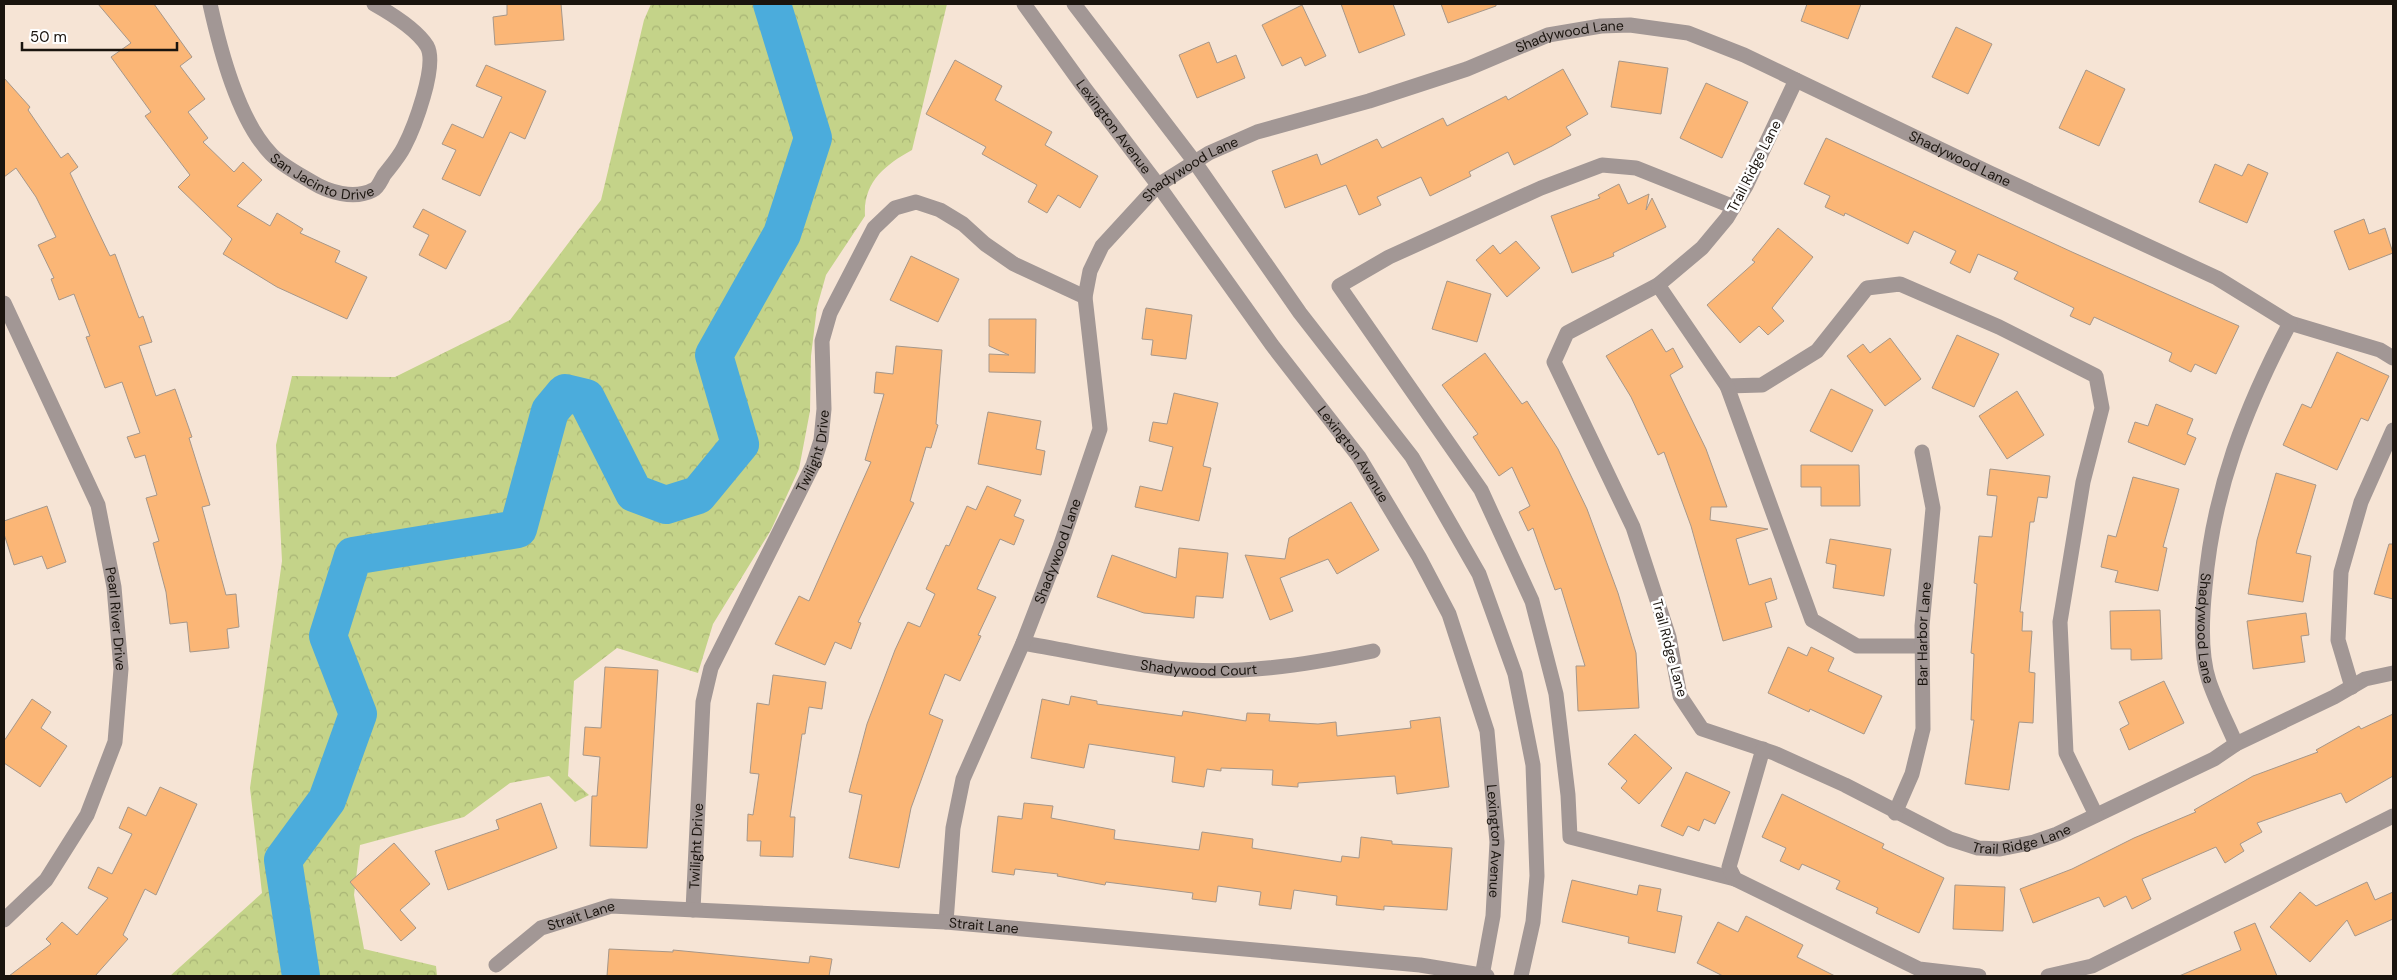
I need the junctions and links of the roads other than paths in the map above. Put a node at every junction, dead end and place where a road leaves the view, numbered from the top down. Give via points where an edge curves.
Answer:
1 (210, 4) edge
2 (374, 4) edge
3 (1024, 4) edge
4 (1074, 4) edge
5 (1796, 80) junction
6 (1194, 161) junction
7 (1158, 185) junction
8 (1734, 207) junction
9 (1658, 285) junction
10 (1085, 297) junction
11 (4, 304) edge
12 (2290, 323) junction
13 (9, 328) edge
14 (2393, 358) edge
15 (1727, 386) junction
16 (2393, 430) edge
17 (1922, 452) dead end
18 (1023, 643) junction
19 (1922, 646) junction
20 (1373, 651) dead end
21 (2393, 673) edge
22 (2352, 686) junction
23 (2236, 744) junction
24 (1763, 749) junction
25 (1896, 813) junction
26 (2096, 815) junction
27 (2393, 816) edge
28 (1735, 879) junction
29 (693, 910) junction
30 (4, 920) edge
31 (946, 922) junction
32 (496, 965) dead end
33 (1482, 976) edge
34 (1487, 976) edge
35 (1521, 976) edge
36 (1979, 976) edge
37 (2048, 976) edge

1 - 2 street, San Jacinto Drive via 220,46 238,97 256,135 271,155 323,189 340,194 361,194 374,190 404,148 427,84 431,61 427,46 396,17
3 - 7 street, Lexington Avenue
4 - 6 street
5 - 6 street, Shadywood Lane via 1688,33 1630,25 1601,26 1548,35 1467,69 1257,132
5 - 8 street, Trail Ridge Lane
5 - 12 street, Shadywood Lane via 2217,278
6 - 7 street, Shadywood Lane
6 - 35 street via 1300,313 1412,457 1479,574 1515,674 1533,765 1537,876 1533,922
7 - 10 street, Shadywood Lane via 1102,246 1090,272
7 - 33 street, Lexington Avenue via 1272,345 1359,457 1449,614 1486,731 1496,834 1493,916
8 - 9 street, Trail Ridge Lane via 1702,248
8 - 28 street via 1636,168 1602,165 1541,188 1389,257 1339,286 1481,490 1532,601 1556,694 1570,837
9 - 15 street
9 - 24 street, Trail Ridge Lane via 1568,333 1554,362 1633,526 1669,637 1680,696 1702,729
10 - 18 street, Shadywood Lane via 1100,429 1060,548
10 - 29 street, Twilight Drive via 1014,264 964,224 940,210 916,202 895,208 874,228 830,313 822,341 824,409 821,440 813,465 711,668 702,702
11 - 13 street, Pearl River Drive
12 - 14 street via 2380,350
12 - 23 street, Shadywood Lane via 2252,399 2235,442 2219,495 2208,551 2201,622 2209,680
13 - 30 street, Pearl River Drive via 59,417 98,505 114,587 121,669 115,742 87,815 46,880
15 - 19 street via 1812,620 1857,646
15 - 26 street via 1762,385 1817,350 1867,288 1900,284 1999,327 2096,376 2102,408 2083,482 2060,622 2066,753
16 - 22 street via 2361,502 2341,572 2338,640
17 - 19 street, Bar Harbor Lane via 1933,508
18 - 20 street, Shadywood Court via 1167,668 1237,670 1312,664
18 - 31 street, Shadywood Lane via 963,779 953,828
19 - 25 street, Bar Harbor Lane via 1923,729 1912,774
21 - 22 street, Trail Ridge Lane via 2365,679
22 - 23 street, Trail Ridge Lane
23 - 26 street, Trail Ridge Lane via 2214,759
24 - 25 street, Trail Ridge Lane via 1845,785
24 - 28 street via 1729,867
25 - 26 street, Trail Ridge Lane via 1950,839 1978,848 2000,849 2034,842
27 - 37 street via 2092,966
28 - 36 street via 1919,969
29 - 31 street, Strait Lane
29 - 32 street, Strait Lane via 611,906 541,928
31 - 33 street, Strait Lane via 1411,964
33 - 34 street, Strait Lane

